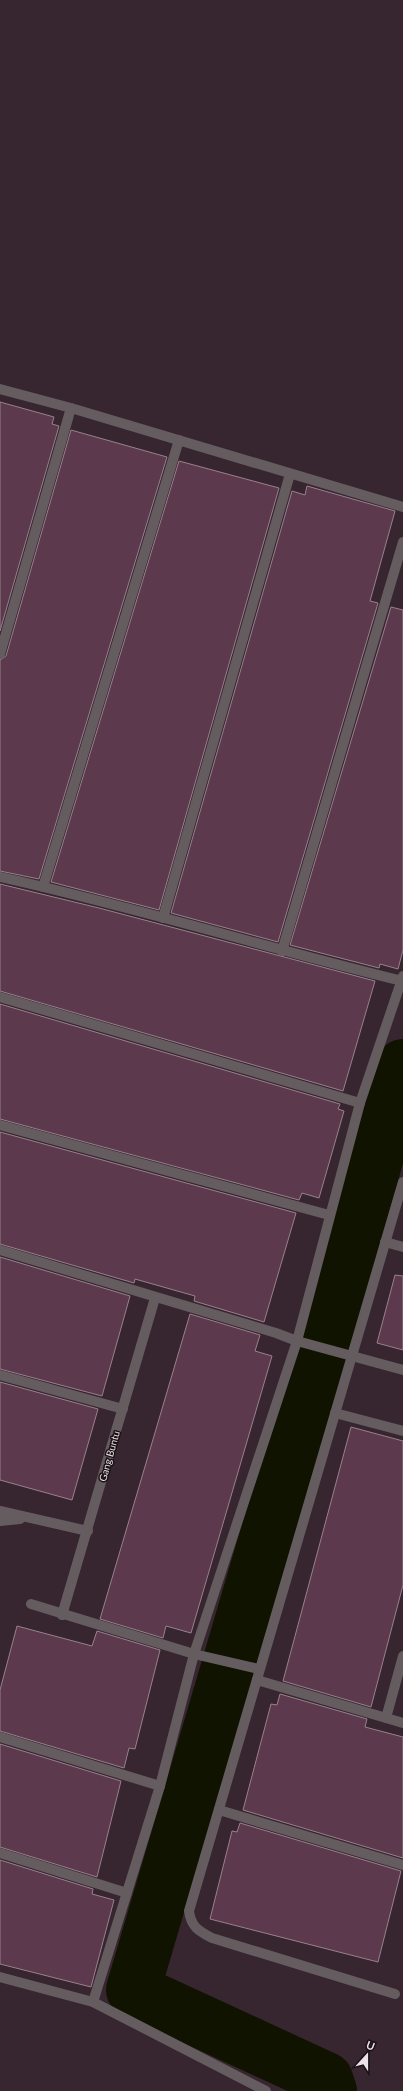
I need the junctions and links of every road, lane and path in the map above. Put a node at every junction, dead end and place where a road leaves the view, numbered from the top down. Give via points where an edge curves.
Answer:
1 (0, 389) edge
2 (71, 408) junction
3 (179, 440) junction
4 (290, 474) junction
5 (403, 507) edge
6 (403, 542) edge
7 (0, 654) edge
8 (0, 877) edge
9 (43, 887) junction
10 (163, 918) junction
11 (282, 951) junction
12 (402, 979) edge
13 (0, 997) edge
14 (360, 1103) junction
15 (0, 1125) edge
16 (403, 1182) edge
17 (329, 1215) junction
18 (385, 1242) junction
19 (403, 1247) edge
20 (0, 1250) edge
21 (155, 1298) junction
22 (297, 1341) junction
23 (352, 1356) junction
24 (403, 1370) edge
25 (0, 1375) edge
26 (123, 1410) junction
27 (335, 1413) junction
28 (403, 1431) edge
29 (0, 1511) edge
30 (25, 1518) junction
31 (0, 1521) edge
32 (88, 1531) junction
33 (31, 1604) dead end
34 (62, 1615) junction
35 (194, 1654) junction
36 (403, 1656) edge
37 (258, 1669) junction
38 (257, 1680) junction
39 (386, 1718) junction
40 (403, 1723) edge
41 (0, 1737) edge
42 (160, 1786) junction
43 (219, 1810) junction
44 (0, 1853) edge
45 (403, 1864) edge
46 (127, 1893) junction
47 (0, 1977) edge
48 (395, 1994) dead end
49 (93, 2002) junction
50 (266, 2091) edge

1 - 2 street
2 - 3 street
2 - 7 street
3 - 4 street
3 - 9 street
4 - 5 street
4 - 10 street
6 - 11 street
8 - 9 street
9 - 10 street
10 - 11 street
11 - 12 street
12 - 14 street
13 - 14 street
14 - 17 street
15 - 17 street
16 - 18 street
17 - 22 street
18 - 19 street
18 - 23 street
20 - 21 street
21 - 22 street
21 - 26 street, Gang Buntu
22 - 23 street
22 - 35 street
23 - 24 street
23 - 27 street
25 - 26 street
26 - 32 street, Gang Buntu
27 - 28 street
27 - 37 street
29 - 30 street
30 - 31 street
30 - 32 street
32 - 34 street, Gang Buntu
33 - 34 street
34 - 35 street
35 - 37 street
35 - 42 street
36 - 39 street
37 - 38 street
38 - 39 street
38 - 43 street
39 - 40 street
41 - 42 street
42 - 46 street
43 - 45 street
43 - 48 street via 189,1911 190,1921 212,1938
44 - 46 street
46 - 49 street
47 - 49 street
49 - 50 street

